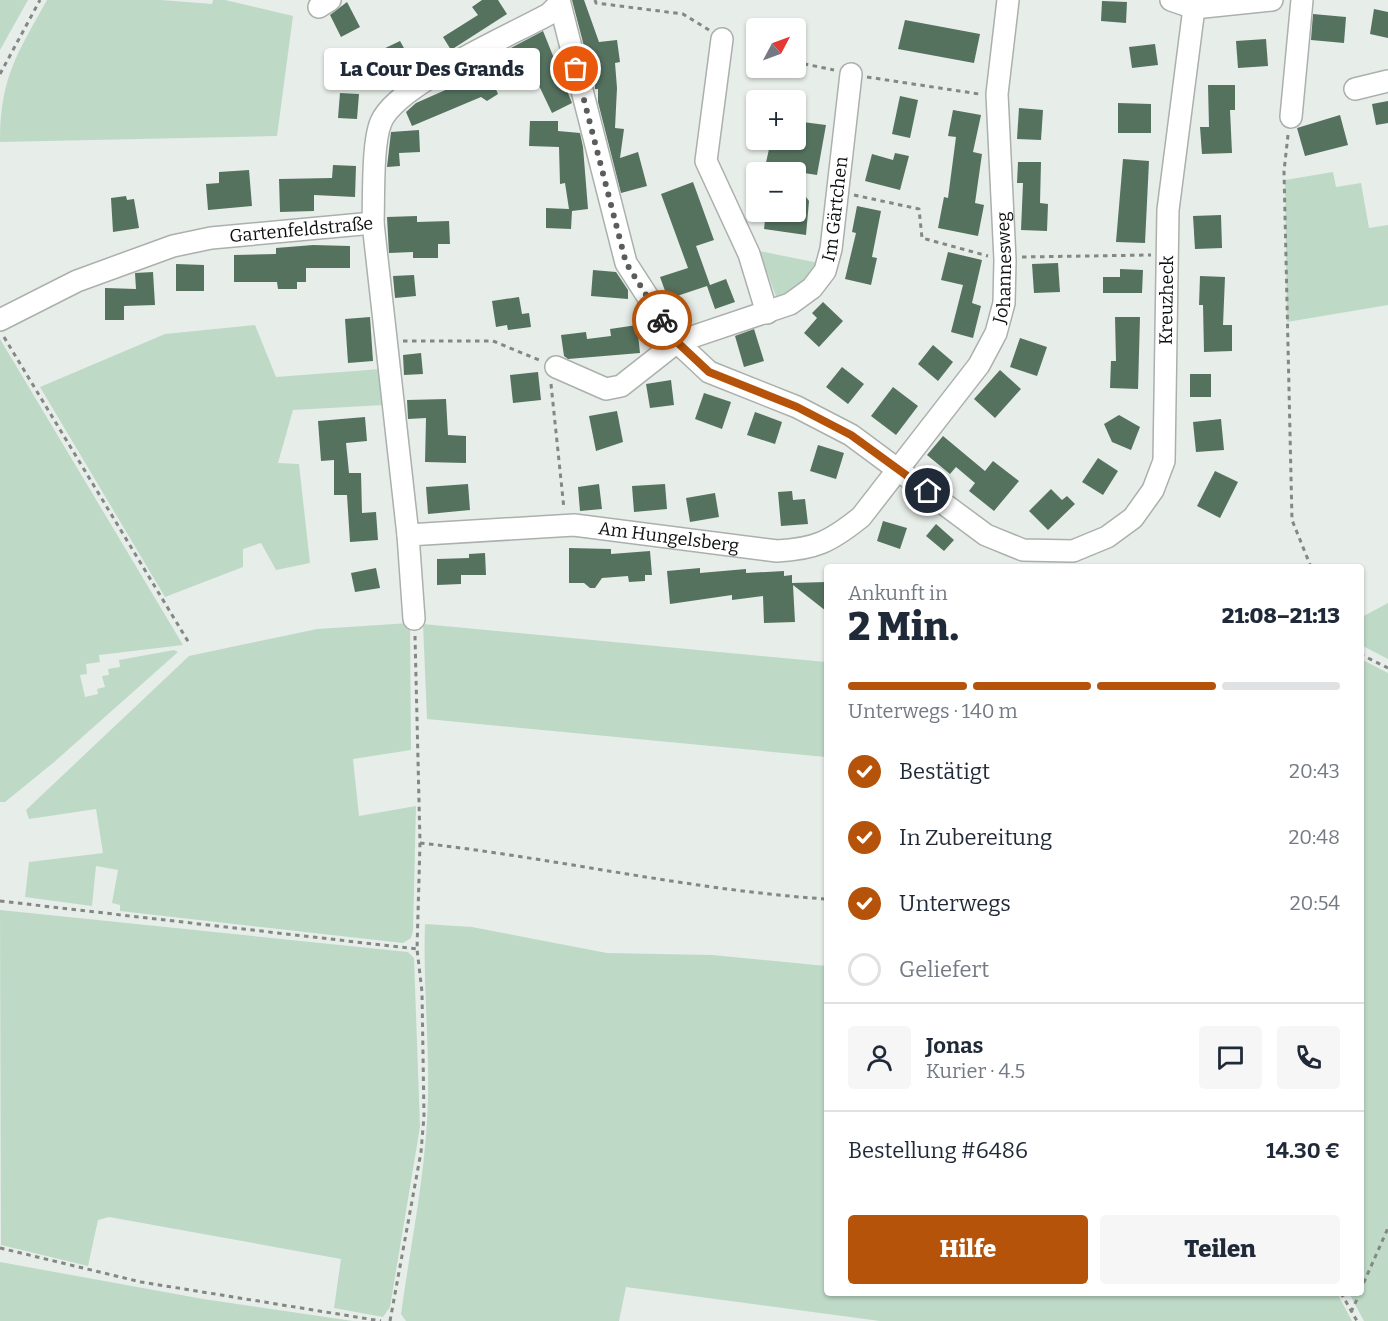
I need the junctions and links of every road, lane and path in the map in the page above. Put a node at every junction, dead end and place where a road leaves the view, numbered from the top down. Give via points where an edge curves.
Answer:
1 (40, 0) edge
2 (595, 0) edge
3 (1008, 0) edge
4 (1171, 0) edge
5 (1272, 0) edge
6 (1302, 0) edge
7 (559, 2) edge
8 (1194, 8) junction
9 (722, 39) joint
10 (806, 64) edge
11 (0, 74) edge
12 (851, 74) junction
13 (1388, 81) edge
14 (1355, 89) dead end
15 (997, 94) junction
16 (1291, 117) joint
17 (837, 191) junction
18 (373, 223) junction
19 (1168, 255) junction
20 (1005, 259) junction
21 (767, 313) junction
22 (0, 320) edge
23 (0, 330) edge
24 (386, 341) junction
25 (677, 342) junction
26 (549, 368) junction
27 (898, 469) junction
28 (566, 526) junction
29 (408, 535) junction
30 (1076, 559) edge
31 (1310, 564) edge
32 (414, 619) joint
33 (189, 643) dead end
34 (1364, 656) edge
35 (1388, 668) edge
36 (420, 843) junction
37 (824, 899) edge
38 (0, 901) edge
39 (417, 949) junction
40 (1388, 1228) edge
41 (0, 1248) edge
42 (1364, 1283) edge
43 (1343, 1296) edge
44 (1358, 1296) edge
45 (1351, 1312) junction
46 (381, 1321) edge
47 (390, 1321) edge
48 (1357, 1321) edge

1 - 11 path
2 - 9 path via 682,14
3 - 15 street, Johannesweg
4 - 8 street
5 - 8 street
6 - 16 street
7 - 18 street, Gartenfeldstraße via 549,14 430,78 388,110 378,139
7 - 25 street via 626,263
8 - 19 street, Kreuzheck via 1168,210
9 - 21 street via 706,161 749,254
10 - 12 path
12 - 15 path via 987,96
12 - 17 street, Im Gärtchen
13 - 14 street
15 - 20 street, Johannesweg
16 - 31 path via 1284,171 1292,520
17 - 20 path via 919,209 922,238
17 - 21 street, Im Gärtchen via 825,271 812,288 790,304
18 - 22 street, Gartenfeldstraße via 211,238 173,246 77,281
18 - 24 street
19 - 20 path
19 - 30 street, Kreuzheck via 1164,461 1153,490 1133,518
20 - 27 street, Johannesweg via 1004,303 996,333 979,365
21 - 25 street, Im Gärtchen
23 - 33 path
24 - 26 path via 493,341
24 - 29 street
25 - 26 street via 621,386 606,389
25 - 27 street via 709,372 851,435
26 - 28 path
27 - 28 street, Am Hungelsberg via 861,518 838,536 807,549 777,551
27 - 30 street via 986,535 1023,550
28 - 29 street, Am Hungelsberg
29 - 32 street
32 - 36 path
34 - 35 path
36 - 37 path via 686,885
36 - 39 path
38 - 39 path
39 - 47 path via 422,992 424,1116
40 - 42 path
41 - 46 path via 141,1282
43 - 45 path
44 - 45 path
45 - 48 path

